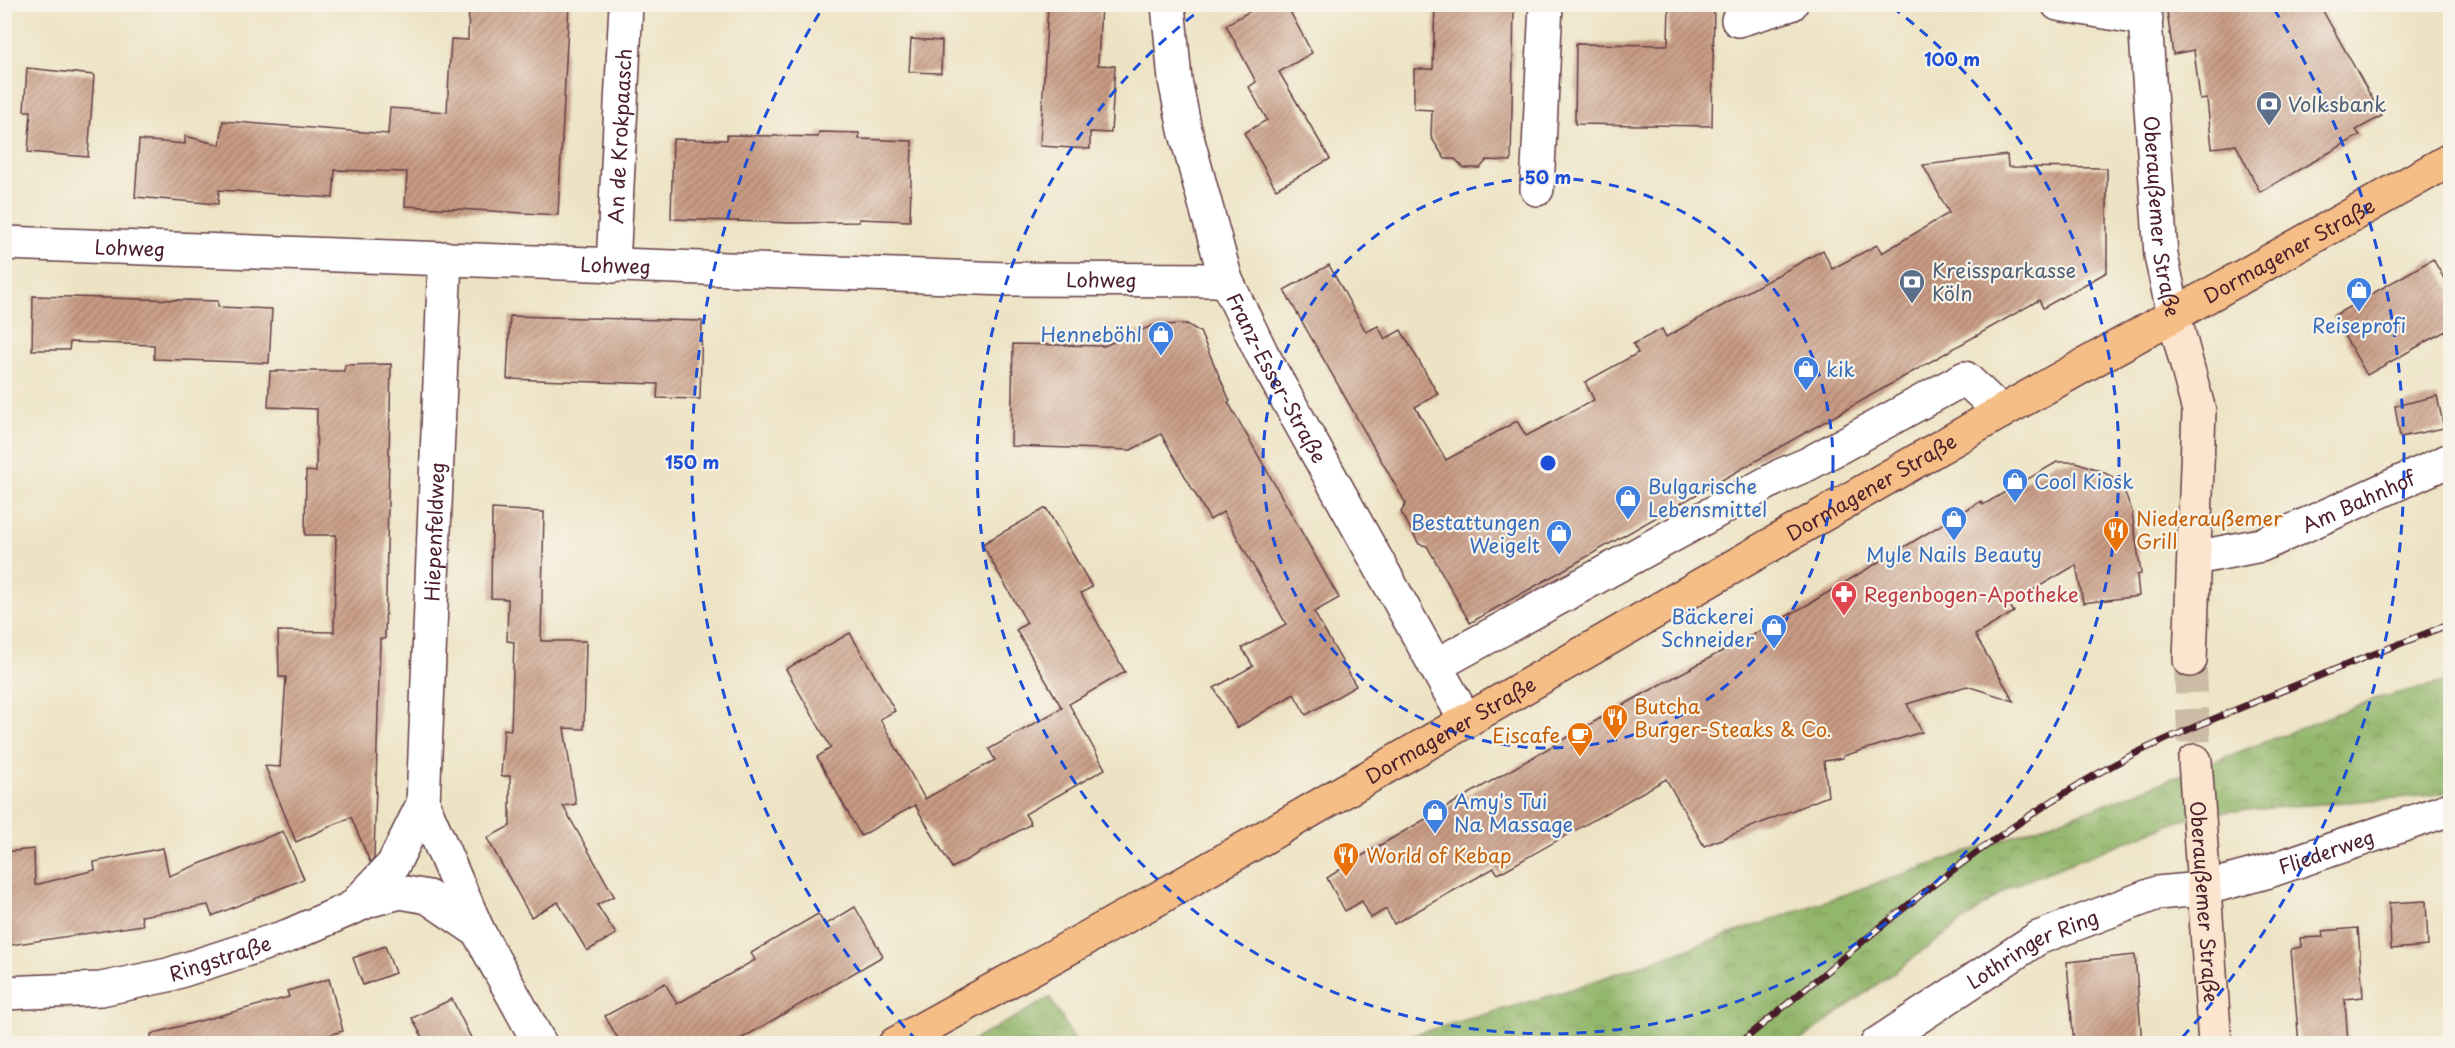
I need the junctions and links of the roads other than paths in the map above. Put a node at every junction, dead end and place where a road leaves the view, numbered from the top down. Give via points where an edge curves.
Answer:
1 (626, 4) edge
2 (1168, 4) edge
3 (1546, 4) edge
4 (1791, 4) edge
5 (2058, 4) edge
6 (2145, 12) edge
7 (1738, 20) dead end
8 (2451, 160) edge
9 (1537, 189) dead end
10 (4, 243) edge
11 (445, 258) junction
12 (613, 266) junction
13 (1226, 280) junction
14 (2174, 316) junction
15 (2001, 412) junction
16 (2451, 460) edge
17 (2195, 558) junction
18 (2190, 660) tunnel mouth
19 (1435, 666) junction
20 (1466, 722) junction
21 (2194, 761) tunnel mouth
22 (423, 804) junction
23 (2451, 809) edge
24 (2202, 889) junction
25 (352, 908) junction
26 (478, 931) junction
27 (4, 993) edge
28 (540, 1044) edge
29 (895, 1044) edge
30 (1877, 1044) edge
31 (2215, 1044) edge

1 - 12 street, An de Krokpaasch
2 - 13 street, Franz-Esser-Straße via 1175,80 1185,130
3 - 9 street
4 - 7 street
5 - 6 street, Oberaußemer Straße
6 - 14 street, Oberaußemer Straße via 2161,256
8 - 14 main road, Dormagener Straße
10 - 11 street, Lohweg
11 - 12 street, Lohweg
11 - 22 street, Hiepenfeldweg
12 - 13 street, Lohweg via 1007,279
13 - 19 street, Franz-Esser-Straße via 1262,354
14 - 15 main road, Dormagener Straße
14 - 17 main road, Oberaußemer Straße via 2199,411
15 - 19 street via 1965,378
15 - 20 main road, Dormagener Straße
16 - 17 street, Am Bahnhof via 2261,545
17 - 18 main road, Oberaußemer Straße
19 - 20 street, Franz-Esser-Straße
20 - 29 main road, Dormagener Straße
21 - 24 main road, Oberaußemer Straße
22 - 25 street via 393,866
22 - 26 street
23 - 24 street, Fliederweg via 2270,871
24 - 30 street, Lothringer Ring via 2157,893 2038,938
24 - 31 main road, Oberaußemer Straße
25 - 26 street, Ringstraße via 400,892 428,897
25 - 27 street, Ringstraße via 288,936 168,975 101,989
26 - 28 street

